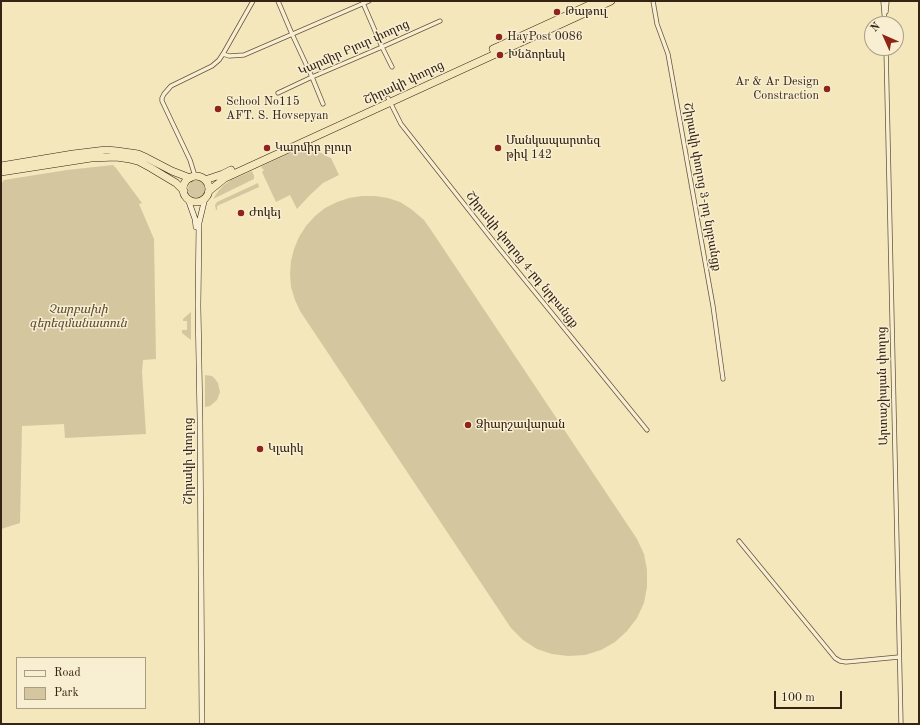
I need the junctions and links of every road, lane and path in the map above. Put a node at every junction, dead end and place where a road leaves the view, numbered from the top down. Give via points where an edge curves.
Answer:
1 (253, 1) edge
2 (278, 1) edge
3 (369, 1) edge
4 (598, 1) edge
5 (611, 1) edge
6 (653, 1) edge
7 (883, 1) edge
8 (887, 1) edge
9 (363, 2) edge
10 (885, 16) edge
11 (885, 16) edge
12 (440, 21) dead end
13 (292, 34) junction
14 (382, 47) junction
15 (223, 54) junction
16 (886, 56) edge
17 (392, 67) dead end
18 (312, 77) junction
19 (278, 93) dead end
20 (389, 100) junction
21 (323, 104) dead end
22 (1, 166) edge
23 (1, 172) edge
24 (193, 177) junction
25 (205, 180) junction
26 (184, 190) junction
27 (209, 191) junction
28 (205, 198) junction
29 (188, 199) junction
30 (723, 379) dead end
31 (647, 430) dead end
32 (739, 541) dead end
33 (900, 657) junction
34 (200, 724) edge
35 (901, 724) edge

1 - 15 street
2 - 13 street
3 - 9 street
4 - 20 highway, Շիրակի փողոց
5 - 20 highway, Շիրակի փողոց
6 - 30 street, Շիրակի փողոց 3-րդ նրբանցք via 657,24 668,54 713,306
7 - 10 street
8 - 11 street
9 - 13 street
9 - 14 street
12 - 14 street, Կարմիր Բլուր փողոց
13 - 15 street via 244,55
13 - 18 street
14 - 17 street
14 - 18 street, Կարմիր Բլուր փողոց
15 - 24 street via 212,66 171,86 162,98 190,160
16 - 33 street, Արտաշիսյան փողոց
18 - 19 street, Կարմիր Բլուր փողոց
18 - 21 street
20 - 25 highway, Շիրակի փողոց
20 - 27 highway, Շիրակի փողոց via 225,178
20 - 31 street, Շիրակի փողոց 4-րդ նրբանցք via 401,124
22 - 24 highway via 106,150 138,154 172,171
23 - 26 highway via 91,158 116,157 138,161 176,182
24 - 25 highway
24 - 26 highway via 185,183
25 - 27 highway
26 - 29 highway, Շիրակի փողոց
27 - 28 highway, Շիրակի փողոց
28 - 29 highway via 195,202
28 - 34 main road, Շիրակի փողոց via 199,223 198,314
29 - 34 main road, Շիրակի փողոց via 196,223
32 - 33 street via 835,658 846,662
33 - 35 street, Արտաշիսյան փողոց

